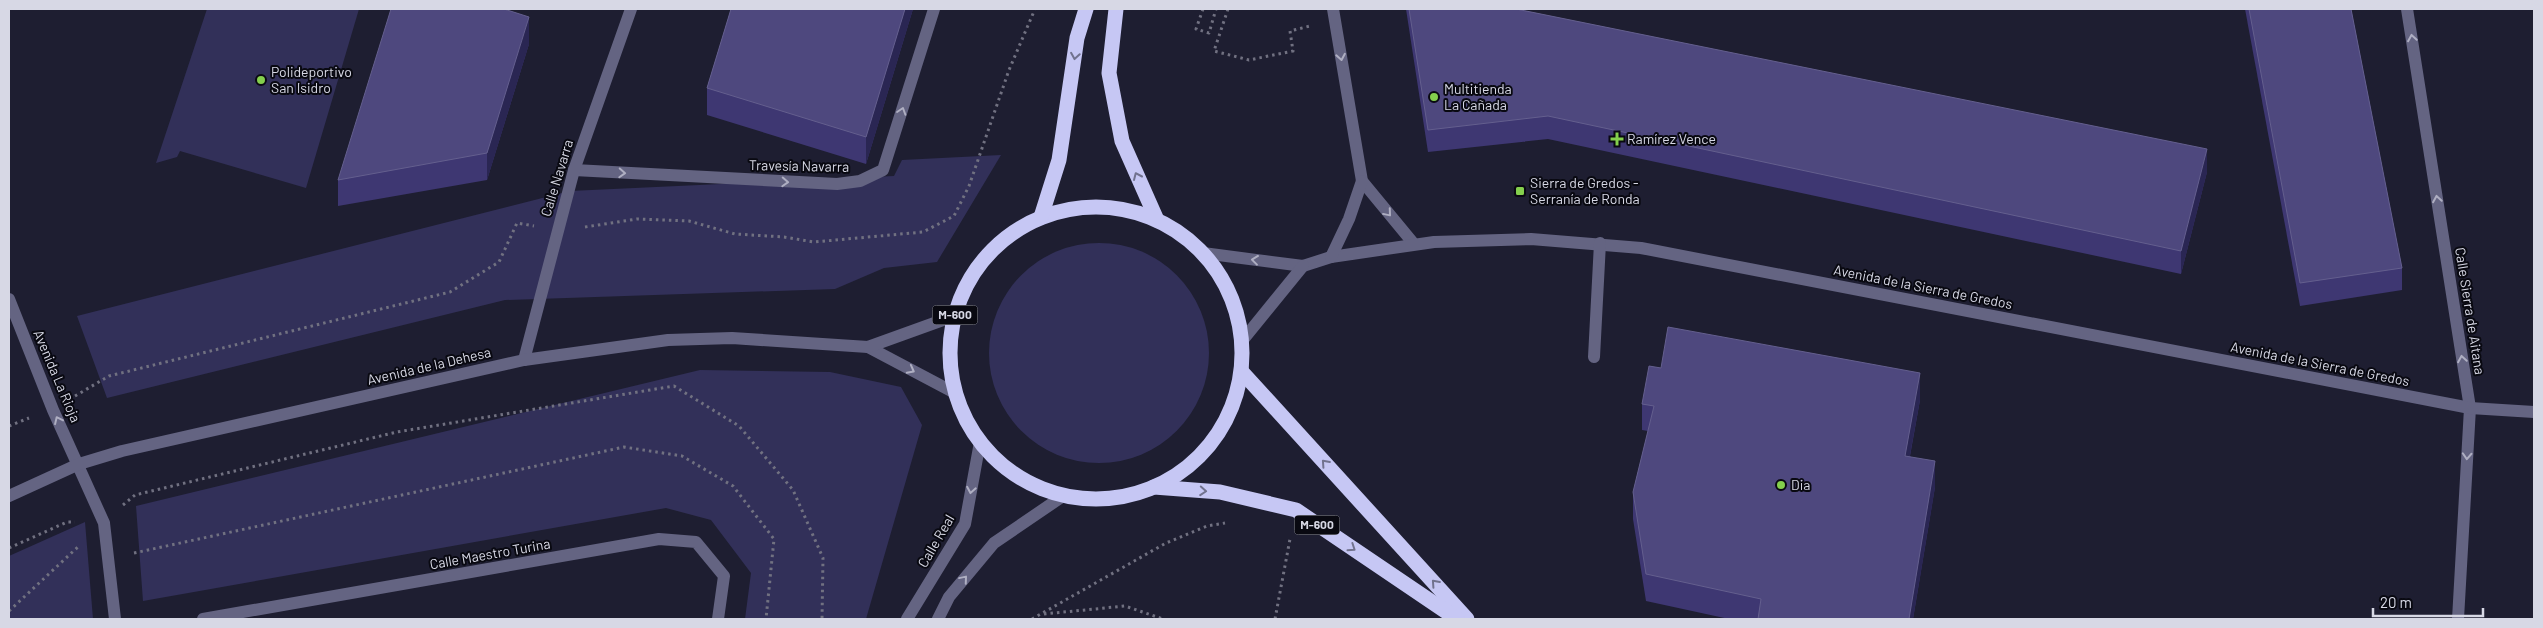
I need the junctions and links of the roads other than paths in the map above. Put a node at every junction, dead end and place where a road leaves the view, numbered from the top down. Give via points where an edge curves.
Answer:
1 (631, 9) edge
2 (934, 9) edge
3 (1086, 9) edge
4 (1116, 9) edge
5 (1333, 9) edge
6 (2407, 9) edge
7 (574, 170) junction
8 (1362, 181) junction
9 (1041, 217) junction
10 (1157, 220) junction
11 (1600, 243) junction
12 (1414, 244) junction
13 (1203, 254) junction
14 (1331, 257) junction
15 (1303, 266) junction
16 (9, 298) edge
17 (954, 316) junction
18 (1242, 341) junction
19 (868, 347) junction
20 (1594, 357) dead end
21 (524, 360) junction
22 (1242, 372) junction
23 (955, 393) junction
24 (2470, 408) junction
25 (2534, 412) edge
26 (980, 442) junction
27 (79, 464) junction
28 (1154, 488) junction
29 (9, 496) edge
30 (1063, 496) junction
31 (115, 619) edge
32 (203, 619) edge
33 (718, 619) edge
34 (907, 619) edge
35 (938, 619) edge
36 (1457, 619) edge
37 (1468, 619) edge
38 (2458, 619) edge

1 - 7 street, Calle Navarra
7 -> 2 street, Travesía Navarra via 837,184 860,181 883,170
3 -> 9 highway via 1077,38 1059,160
10 -> 4 highway via 1122,141 1110,73
5 -> 8 street
24 -> 6 street, Calle Sierra de Aitana
7 - 21 street, Calle Navarra
8 -> 12 street
8 - 14 street
9 - 10 highway, M-600 via 1100,207
9 - 17 highway, M-600 via 1002,241 972,274
10 - 13 highway, M-600 via 1182,234
11 - 12 street, Avenida de la Sierra de Gredos via 1531,239
11 - 20 street
11 - 24 street, Avenida de la Sierra de Gredos via 1641,248
12 - 14 street, Avenida de la Sierra de Gredos
15 -> 13 street, Avenida de la Sierra de Gredos
13 - 18 highway, M-600 via 1230,294
14 - 15 street, Avenida de la Sierra de Gredos
15 - 18 street
27 -> 16 street, Avenida La Rioja via 53,410
17 - 19 street, Avenida de la Dehesa
17 - 23 highway, M-600 via 949,354
18 - 22 highway, M-600
19 - 21 street, Avenida de la Dehesa via 732,338 668,340
19 -> 23 street, Avenida de la Dehesa
21 - 27 street, Avenida de la Dehesa via 122,451
22 - 28 highway, M-600 via 1232,409 1214,442 1187,468
37 -> 22 highway
23 - 26 highway, M-600
24 - 25 street, Avenida de la Sierra de Gredos
24 -> 38 street, Calle Sierra de Aitana
26 - 30 highway, M-600 via 1017,476
26 -> 34 street, Calle Real via 965,524
27 - 29 street, Avenida de la Dehesa
27 - 31 street, Avenida La Rioja via 104,523
28 - 30 highway, M-600 via 1125,497 1094,500
28 -> 36 highway, M-600 via 1220,492 1296,510
35 -> 30 street via 949,597 994,542
32 - 33 street, Calle Maestro Turina via 659,539 696,542 724,576

